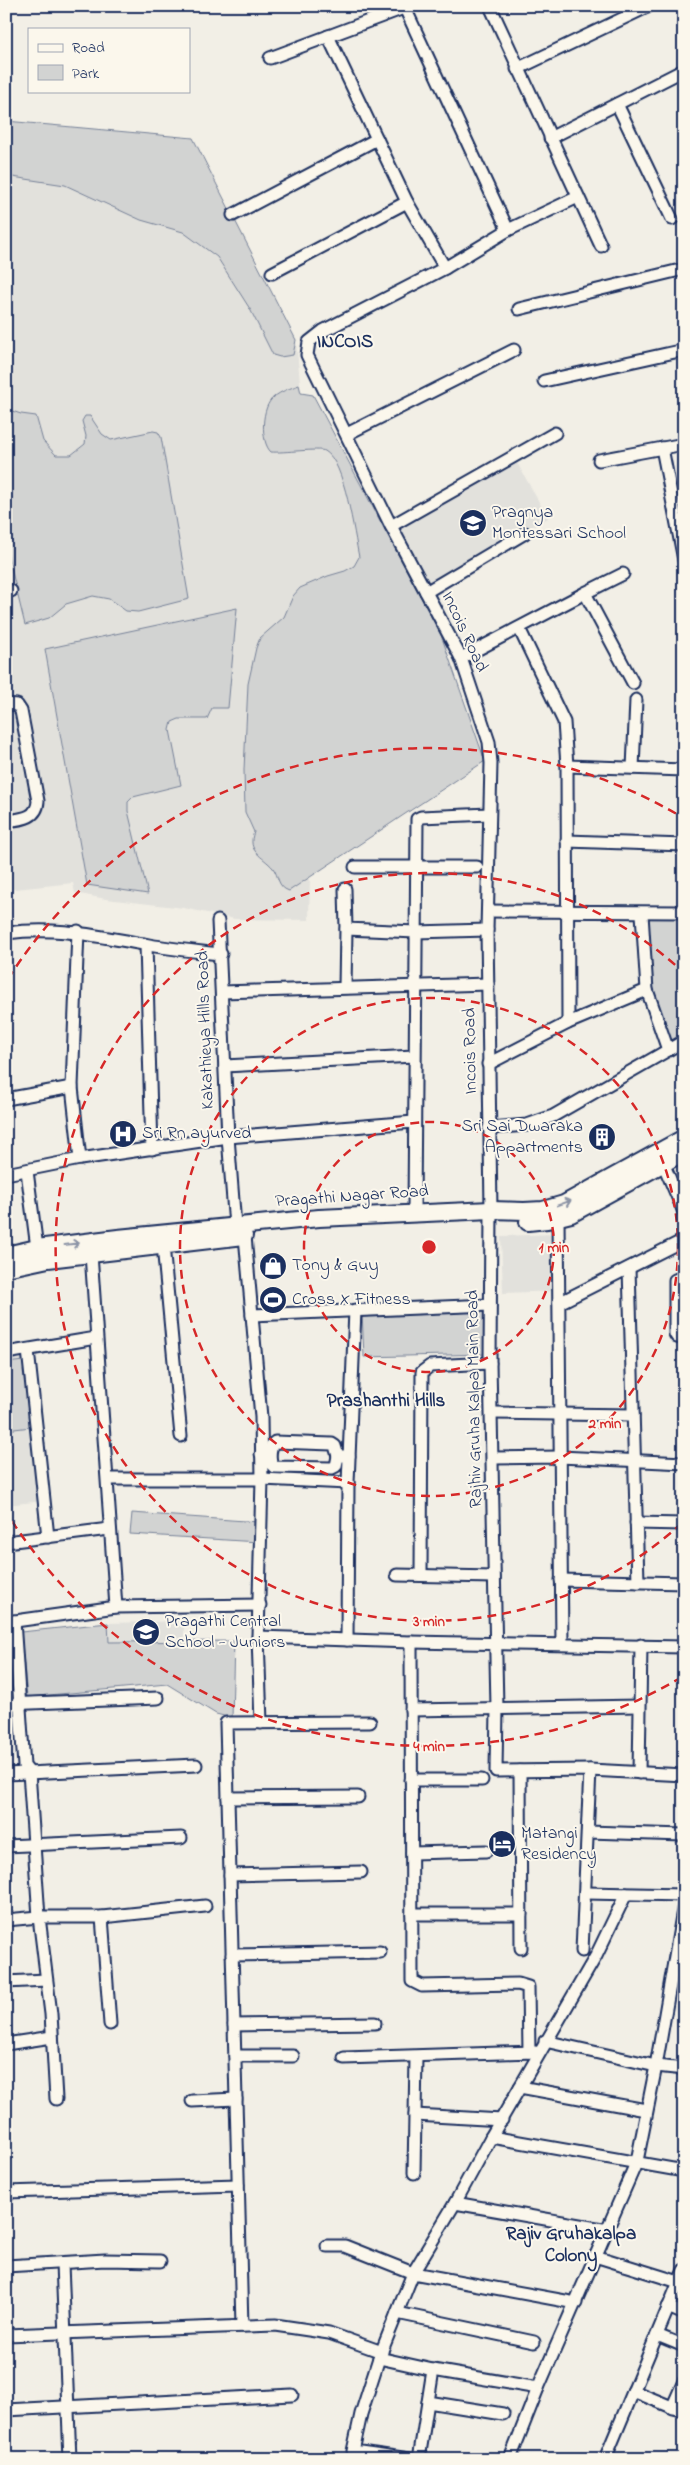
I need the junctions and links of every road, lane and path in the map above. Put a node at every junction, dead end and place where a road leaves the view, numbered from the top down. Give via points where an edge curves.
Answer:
1 (490, 6) edge
2 (649, 6) edge
3 (406, 7) edge
4 (328, 36) junction
5 (270, 58) dead end
6 (517, 69) junction
7 (684, 70) edge
8 (617, 104) junction
9 (550, 138) junction
10 (377, 139) junction
11 (578, 197) junction
12 (407, 202) junction
13 (232, 216) dead end
14 (672, 219) dead end
15 (508, 230) junction
16 (601, 246) dead end
17 (445, 268) junction
18 (684, 269) edge
19 (272, 273) dead end
20 (519, 309) dead end
21 (514, 350) dead end
22 (684, 350) edge
23 (544, 381) dead end
24 (555, 432) dead end
25 (347, 434) junction
26 (684, 444) edge
27 (662, 448) junction
28 (599, 460) dead end
29 (391, 526) junction
30 (525, 533) dead end
31 (684, 560) edge
32 (624, 574) dead end
33 (426, 592) junction
34 (585, 594) junction
35 (519, 628) junction
36 (462, 658) junction
37 (633, 684) dead end
38 (636, 700) dead end
39 (6, 704) edge
40 (567, 766) junction
41 (632, 768) junction
42 (684, 770) edge
43 (489, 814) junction
44 (6, 822) edge
45 (567, 842) junction
46 (684, 845) edge
47 (355, 867) dead end
48 (477, 867) dead end
49 (417, 869) junction
50 (346, 889) dead end
51 (488, 911) junction
52 (568, 912) junction
53 (684, 912) edge
54 (642, 914) junction
55 (218, 921) dead end
56 (346, 929) junction
57 (487, 930) junction
58 (78, 931) junction
59 (416, 932) junction
60 (6, 933) edge
61 (146, 945) junction
62 (221, 954) junction
63 (488, 984) junction
64 (414, 985) junction
65 (346, 987) junction
66 (647, 990) junction
67 (222, 992) junction
68 (568, 1023) junction
69 (684, 1041) edge
70 (668, 1050) junction
71 (414, 1056) junction
72 (488, 1064) junction
73 (225, 1066) junction
74 (72, 1087) junction
75 (6, 1099) edge
76 (414, 1122) junction
77 (489, 1128) junction
78 (228, 1137) junction
79 (684, 1138) edge
80 (152, 1149) junction
81 (684, 1152) edge
82 (80, 1159) junction
83 (663, 1163) junction
84 (26, 1171) junction
85 (6, 1174) edge
86 (414, 1212) junction
87 (684, 1212) edge
88 (491, 1215) junction
89 (558, 1218) junction
90 (240, 1231) junction
91 (684, 1240) edge
92 (163, 1245) junction
93 (37, 1248) junction
94 (91, 1254) junction
95 (6, 1255) edge
96 (6, 1268) edge
97 (629, 1268) junction
98 (684, 1276) edge
99 (559, 1303) junction
100 (490, 1305) junction
101 (354, 1310) junction
102 (252, 1314) junction
103 (96, 1338) junction
104 (684, 1338) edge
105 (28, 1350) junction
106 (6, 1354) edge
107 (490, 1363) junction
108 (493, 1413) junction
109 (560, 1414) junction
110 (633, 1415) junction
111 (181, 1436) dead end
112 (266, 1454) junction
113 (344, 1456) junction
114 (560, 1457) junction
115 (493, 1458) junction
116 (635, 1462) junction
117 (684, 1463) edge
118 (108, 1479) junction
119 (262, 1480) junction
120 (348, 1483) junction
121 (636, 1523) junction
122 (684, 1524) edge
123 (109, 1529) junction
124 (48, 1537) junction
125 (6, 1542) edge
126 (397, 1575) dead end
127 (421, 1575) junction
128 (494, 1577) junction
129 (561, 1580) junction
130 (638, 1582) junction
131 (684, 1583) edge
132 (260, 1605) junction
133 (116, 1607) junction
134 (10, 1621) edge
135 (258, 1636) junction
136 (346, 1640) junction
137 (411, 1642) junction
138 (494, 1644) junction
139 (562, 1644) junction
140 (641, 1645) junction
141 (684, 1647) edge
142 (158, 1698) dead end
143 (21, 1703) junction
144 (6, 1704) edge
145 (639, 1706) junction
146 (497, 1708) junction
147 (411, 1710) junction
148 (370, 1722) dead end
149 (261, 1723) junction
150 (196, 1765) dead end
151 (590, 1770) junction
152 (520, 1771) junction
153 (29, 1772) junction
154 (639, 1773) junction
155 (6, 1774) edge
156 (684, 1775) edge
157 (411, 1780) junction
158 (482, 1780) dead end
159 (358, 1797) dead end
160 (228, 1798) junction
161 (588, 1832) junction
162 (684, 1835) edge
163 (181, 1838) dead end
164 (35, 1844) junction
165 (6, 1846) edge
166 (486, 1851) dead end
167 (412, 1853) junction
168 (361, 1872) dead end
169 (230, 1875) junction
170 (586, 1892) junction
171 (626, 1894) junction
172 (684, 1895) edge
173 (684, 1904) edge
174 (205, 1906) dead end
175 (412, 1914) junction
176 (521, 1914) junction
177 (39, 1917) junction
178 (102, 1917) junction
179 (6, 1920) edge
180 (521, 1948) dead end
181 (582, 1951) dead end
182 (380, 1952) dead end
183 (232, 1955) junction
184 (46, 1980) junction
185 (6, 1982) edge
186 (375, 2023) dead end
187 (110, 2024) dead end
188 (234, 2025) junction
189 (52, 2037) junction
190 (545, 2041) junction
191 (6, 2044) edge
192 (534, 2052) junction
193 (235, 2056) junction
194 (293, 2056) dead end
195 (416, 2057) junction
196 (344, 2058) dead end
197 (656, 2066) junction
198 (684, 2069) edge
199 (520, 2087) junction
200 (56, 2100) dead end
201 (236, 2100) junction
202 (192, 2101) dead end
203 (646, 2110) junction
204 (415, 2115) junction
205 (502, 2120) junction
206 (491, 2137) junction
207 (637, 2162) junction
208 (684, 2171) edge
209 (414, 2173) dead end
210 (238, 2185) junction
211 (6, 2192) edge
212 (455, 2203) junction
213 (608, 2230) junction
214 (327, 2246) dead end
215 (595, 2256) junction
216 (160, 2261) dead end
217 (62, 2264) junction
218 (6, 2266) edge
219 (684, 2270) edge
220 (413, 2273) junction
221 (679, 2282) junction
222 (576, 2303) junction
223 (668, 2307) junction
224 (397, 2313) junction
225 (684, 2314) edge
226 (242, 2326) junction
227 (65, 2334) junction
228 (6, 2335) edge
229 (657, 2335) junction
230 (534, 2342) dead end
231 (684, 2346) edge
232 (380, 2355) junction
233 (433, 2370) junction
234 (684, 2382) edge
235 (538, 2388) junction
236 (633, 2391) junction
237 (292, 2395) dead end
238 (428, 2402) junction
239 (68, 2407) junction
240 (672, 2408) junction
241 (6, 2410) edge
242 (684, 2412) edge
243 (503, 2414) dead end
244 (352, 2455) edge
245 (70, 2459) edge
246 (410, 2459) edge
247 (419, 2459) edge
248 (510, 2459) edge
249 (605, 2459) edge

1 - 6 street
2 - 6 street
3 - 4 street
3 - 15 street
4 - 5 street
4 - 10 street
6 - 9 street
7 - 8 street
8 - 9 street
8 - 14 street
9 - 11 street
10 - 12 street
10 - 13 street
11 - 15 street, Incois Road
11 - 16 street
12 - 17 street
12 - 19 street
15 - 17 street, Incois Road
17 - 25 street, Incois Road via 323,330 309,342 307,355
18 - 20 street
21 - 25 street
22 - 23 street
24 - 29 street
25 - 29 street, Incois Road
26 - 27 street
27 - 28 street
27 - 31 street
29 - 33 street, Incois Road
30 - 33 street
32 - 34 street
33 - 36 street, Incois Road
34 - 35 street
34 - 37 street
35 - 36 street
35 - 40 street via 564,722
36 - 43 street, Incois Road via 490,742
38 - 41 street
39 - 44 street via 17,705 21,710 38,801 38,807 29,817
40 - 41 street
40 - 45 street
41 - 42 street
43 - 49 street via 417,819
43 - 51 street, Incois Road
45 - 46 street
45 - 52 street
47 - 49 street
48 - 49 street
49 - 59 street
50 - 56 street
51 - 52 street
51 - 57 street, Incois Road
52 - 54 street
52 - 68 street
53 - 54 street
54 - 66 street
55 - 62 street, Kakathieya Hills Road
56 - 59 street
56 - 65 street
57 - 59 street
57 - 63 street, Incois Road
58 - 60 street
58 - 61 street
58 - 74 street
59 - 64 street
61 - 62 street
61 - 80 street
62 - 67 street, Kakathieya Hills Road
63 - 64 street
63 - 72 street, Incois Road
64 - 65 street
64 - 71 street
65 - 67 street
66 - 68 street
66 - 70 street
67 - 73 street, Kakathieya Hills Road
68 - 72 street
69 - 70 street
70 - 77 street via 553,1116 527,1125
71 - 73 street
71 - 76 street
72 - 77 street, Incois Road
73 - 78 street, Kakathieya Hills Road
74 - 75 street
74 - 82 street
76 - 78 street
76 - 86 street
77 - 88 street, Incois Road
78 - 80 street
78 - 90 street, Kakathieya Hills Road
88 -> 79 main road, Pragathi Nagar Road via 564,1204
80 - 82 street
81 - 83 main road, Pragathi Nagar Road
82 - 84 street
83 - 87 street
83 - 89 main road, Pragathi Nagar Road via 585,1207
84 - 85 street
84 - 93 street
86 - 88 main road, Pragathi Nagar Road
86 - 90 main road, Pragathi Nagar Road via 355,1215
88 - 89 main road, Pragathi Nagar Road via 526,1222
88 - 90 main road, Pragathi Nagar Road
88 - 100 street, Rajhiv Gruha Kalpa Main Road
89 - 99 street
90 - 92 main road, Pragathi Nagar Road
93 -> 90 main road, Pragathi Nagar Road
90 - 102 street, Kakathieya Hills Road
91 - 97 street
92 - 94 main road, Pragathi Nagar Road
92 - 111 street
93 - 95 main road, Pragathi Nagar Road
94 - 96 main road, Pragathi Nagar Road
94 - 103 street
97 - 99 street
97 - 110 street
98 - 104 street via 675,1280 675,1334
99 - 109 street
100 - 101 street
100 - 107 street, Rajhiv Gruha Kalpa Main Road
101 - 102 street
101 - 113 street
102 - 112 street, Kakathieya Hills Road
103 - 105 street
103 - 118 street
105 - 106 street
105 - 124 street
107 - 108 street, Rajhiv Gruha Kalpa Main Road
107 - 127 street via 430,1366 422,1372
108 - 109 street
108 - 115 street, Rajhiv Gruha Kalpa Main Road
109 - 110 street
109 - 114 street
110 - 116 street
112 - 113 street via 275,1442 332,1444
112 - 113 street via 274,1467 332,1468
112 - 119 street, Kakathieya Hills Road
113 - 120 street
114 - 115 street
114 - 116 street
114 - 129 street
115 - 128 street, Rajhiv Gruha Kalpa Main Road
116 - 117 street
116 - 121 street
118 - 119 street
118 - 123 street
119 - 120 street
119 - 132 street, Kakathieya Hills Road
120 - 136 street
121 - 122 street
121 - 130 street
123 - 124 street
123 - 133 street
124 - 125 street
126 - 127 street
127 - 128 street
128 - 138 street, Rajhiv Gruha Kalpa Main Road
129 - 130 street
129 - 139 street
130 - 131 street
132 - 133 street
132 - 135 street, Kakathieya Hills Road
133 - 134 street
134 - 143 street
135 - 136 street
135 - 149 street, Kakathieya Hills Road
136 - 137 street
137 - 138 street
137 - 147 street
138 - 139 street
138 - 146 street, Rajhiv Gruha Kalpa Main Road
139 - 140 street
140 - 141 street
140 - 145 street
142 - 143 street
143 - 144 street
143 - 153 street via 24,1766
145 - 146 street
145 - 154 street
146 - 147 street
146 - 152 street, Rajhiv Gruha Kalpa Main Road via 496,1770
147 - 157 street
148 - 149 street
149 - 160 street via 226,1723
150 - 153 street
151 - 152 street
151 - 154 street
151 - 161 street
152 - 176 street
153 - 155 street
153 - 164 street
154 - 156 street
157 - 158 street
157 - 167 street
159 - 160 street
160 - 169 street
161 - 162 street
161 - 170 street
163 - 164 street
164 - 165 street
164 - 177 street
166 - 167 street
167 - 175 street
168 - 169 street
169 - 183 street
170 - 171 street
170 - 181 street
171 - 172 street
171 - 190 street via 596,1956
173 - 197 street
174 - 178 street
175 - 176 street
175 - 192 street via 412,1981 422,1986 528,1987
176 - 180 street
177 - 178 street
177 - 179 street
177 - 184 street
178 - 187 street
182 - 183 street
183 - 188 street
184 - 185 street
184 - 189 street
186 - 188 street
188 - 193 street
189 - 191 street
189 - 200 street
190 - 192 street
190 - 197 street
192 - 195 street
192 - 199 street
193 - 194 street
193 - 201 street
195 - 196 street
195 - 204 street
197 - 198 street
197 - 203 street
199 - 203 street
199 - 205 street
201 - 202 street
201 - 210 street
203 - 207 street
204 - 205 street
204 - 209 street
205 - 206 street
206 - 207 street
206 - 212 street
207 - 208 street
207 - 213 street
210 - 211 street
210 - 226 street
212 - 213 street
212 - 220 street
213 - 215 street
214 - 220 street via 345,2246
215 - 221 street
215 - 222 street
216 - 217 street via 105,2260
217 - 218 street
217 - 227 street
219 - 221 street
220 - 222 street
220 - 224 street
221 - 223 street
222 - 235 street
223 - 225 street
223 - 229 street
224 - 230 street
224 - 232 street
226 - 227 street
226 - 232 street via 275,2326 329,2333
227 - 228 street
227 - 239 street
229 - 231 street
229 - 236 street
232 - 233 street
232 - 244 street via 360,2414
233 - 235 street
233 - 238 street
234 - 240 street
235 - 248 street
236 - 240 street
236 - 249 street
237 - 239 street
238 - 243 street
238 - 247 street
239 - 241 street
239 - 245 street
240 - 242 street
244 - 246 street

